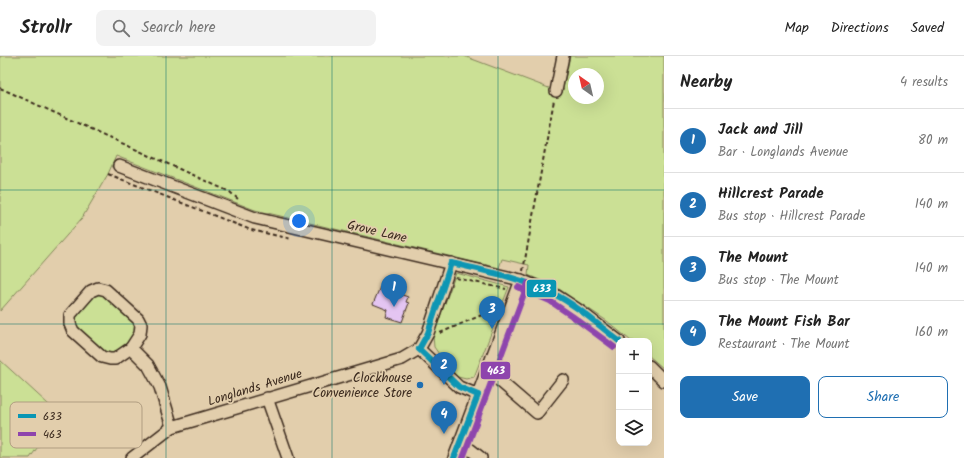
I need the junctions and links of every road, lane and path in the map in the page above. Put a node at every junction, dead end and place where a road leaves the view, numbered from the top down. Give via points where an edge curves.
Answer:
1 (563, 56) edge
2 (0, 88) edge
3 (556, 91) joint
4 (119, 166) dead end
5 (108, 174) dead end
6 (242, 202) dead end
7 (251, 230) dead end
8 (451, 263) junction
9 (521, 280) junction
10 (512, 302) junction
11 (428, 333) junction
12 (616, 339) edge
13 (131, 348) junction
14 (419, 349) junction
15 (652, 369) edge
16 (487, 370) junction
17 (562, 380) dead end
18 (664, 381) edge
19 (478, 395) junction
20 (268, 398) junction
21 (172, 427) junction
22 (459, 445) junction
23 (132, 458) edge
24 (288, 458) edge
25 (454, 458) edge
26 (480, 458) edge

1 - 3 street
2 - 6 path via 230,192
3 - 9 path
4 - 8 street, Grove Lane via 255,218
5 - 7 path
8 - 9 street, Grove Lane
8 - 11 street
9 - 10 street
9 - 12 street, Grove Lane via 554,294
10 - 11 path via 433,336
10 - 16 street
11 - 14 street
13 - 13 street via 110,359 102,356 73,331 70,315 91,291 98,288 106,290 138,319 141,325 140,334
13 - 21 street via 148,364 160,387
14 - 19 street via 459,387
14 - 20 street, Longlands Avenue via 402,359
15 - 18 street
16 - 17 street via 538,413
16 - 19 street
19 - 22 street
20 - 21 street, Longlands Avenue
20 - 24 street
21 - 23 street, Longlands Avenue
22 - 25 street
22 - 26 street via 471,450

